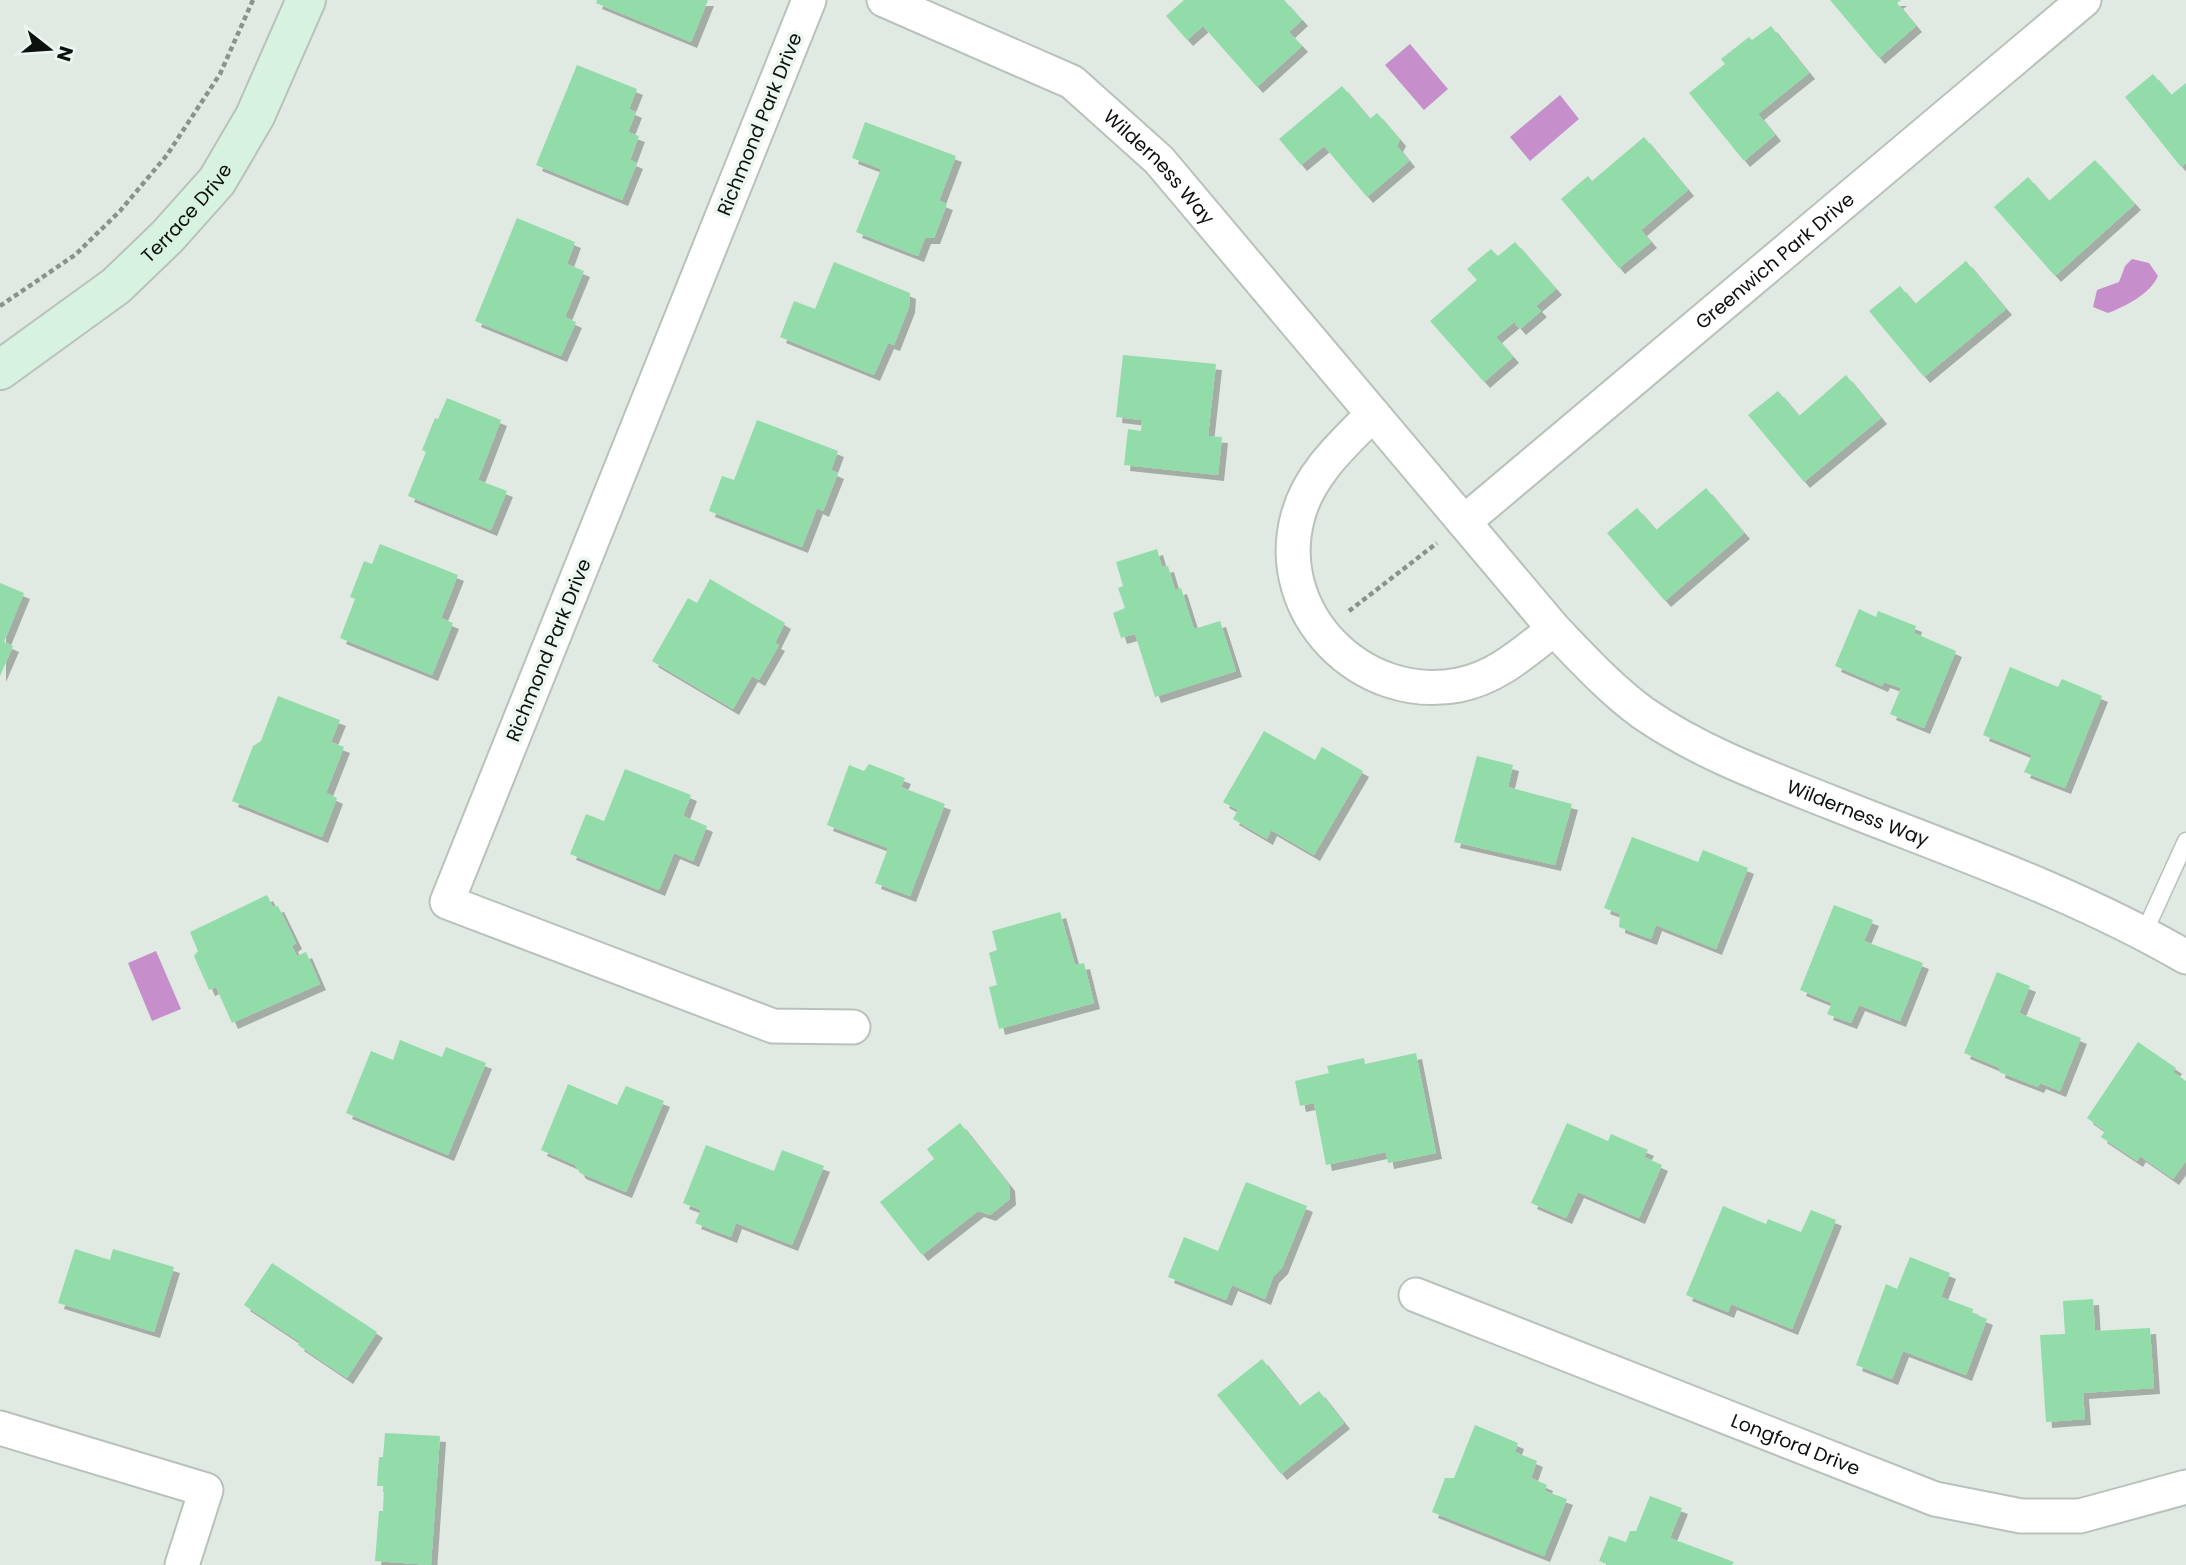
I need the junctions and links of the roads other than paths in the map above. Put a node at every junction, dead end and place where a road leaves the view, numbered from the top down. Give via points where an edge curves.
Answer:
1 (306, 0) edge
2 (808, 0) edge
3 (884, 0) edge
4 (2084, 0) edge
5 (0, 370) edge
6 (1373, 414) junction
7 (1464, 522) junction
8 (1554, 629) junction
9 (2186, 841) edge
10 (2144, 933) junction
11 (2186, 957) edge
12 (853, 1027) dead end
13 (1416, 1295) dead end
14 (0, 1427) edge
15 (2186, 1487) edge
16 (182, 1565) edge

1 - 5 street, Terrace Drive via 255,116 217,181 116,286
2 - 12 street, Richmond Park Drive via 447,902 773,1027
3 - 6 street, Wilderness Way via 1072,82 1159,160
4 - 7 street, Greenwich Park Drive
6 - 7 street, Wilderness Way
6 - 8 street via 1331,456 1298,515 1296,577 1305,606 1321,633 1342,655 1368,671 1427,687 1488,677
7 - 8 street, Wilderness Way
8 - 10 street, Wilderness Way via 1643,713 1692,743 2092,907
9 - 10 lane
10 - 11 street, Wilderness Way
13 - 15 street, Longford Drive via 1935,1499 2021,1516 2080,1516
14 - 16 street via 206,1490

